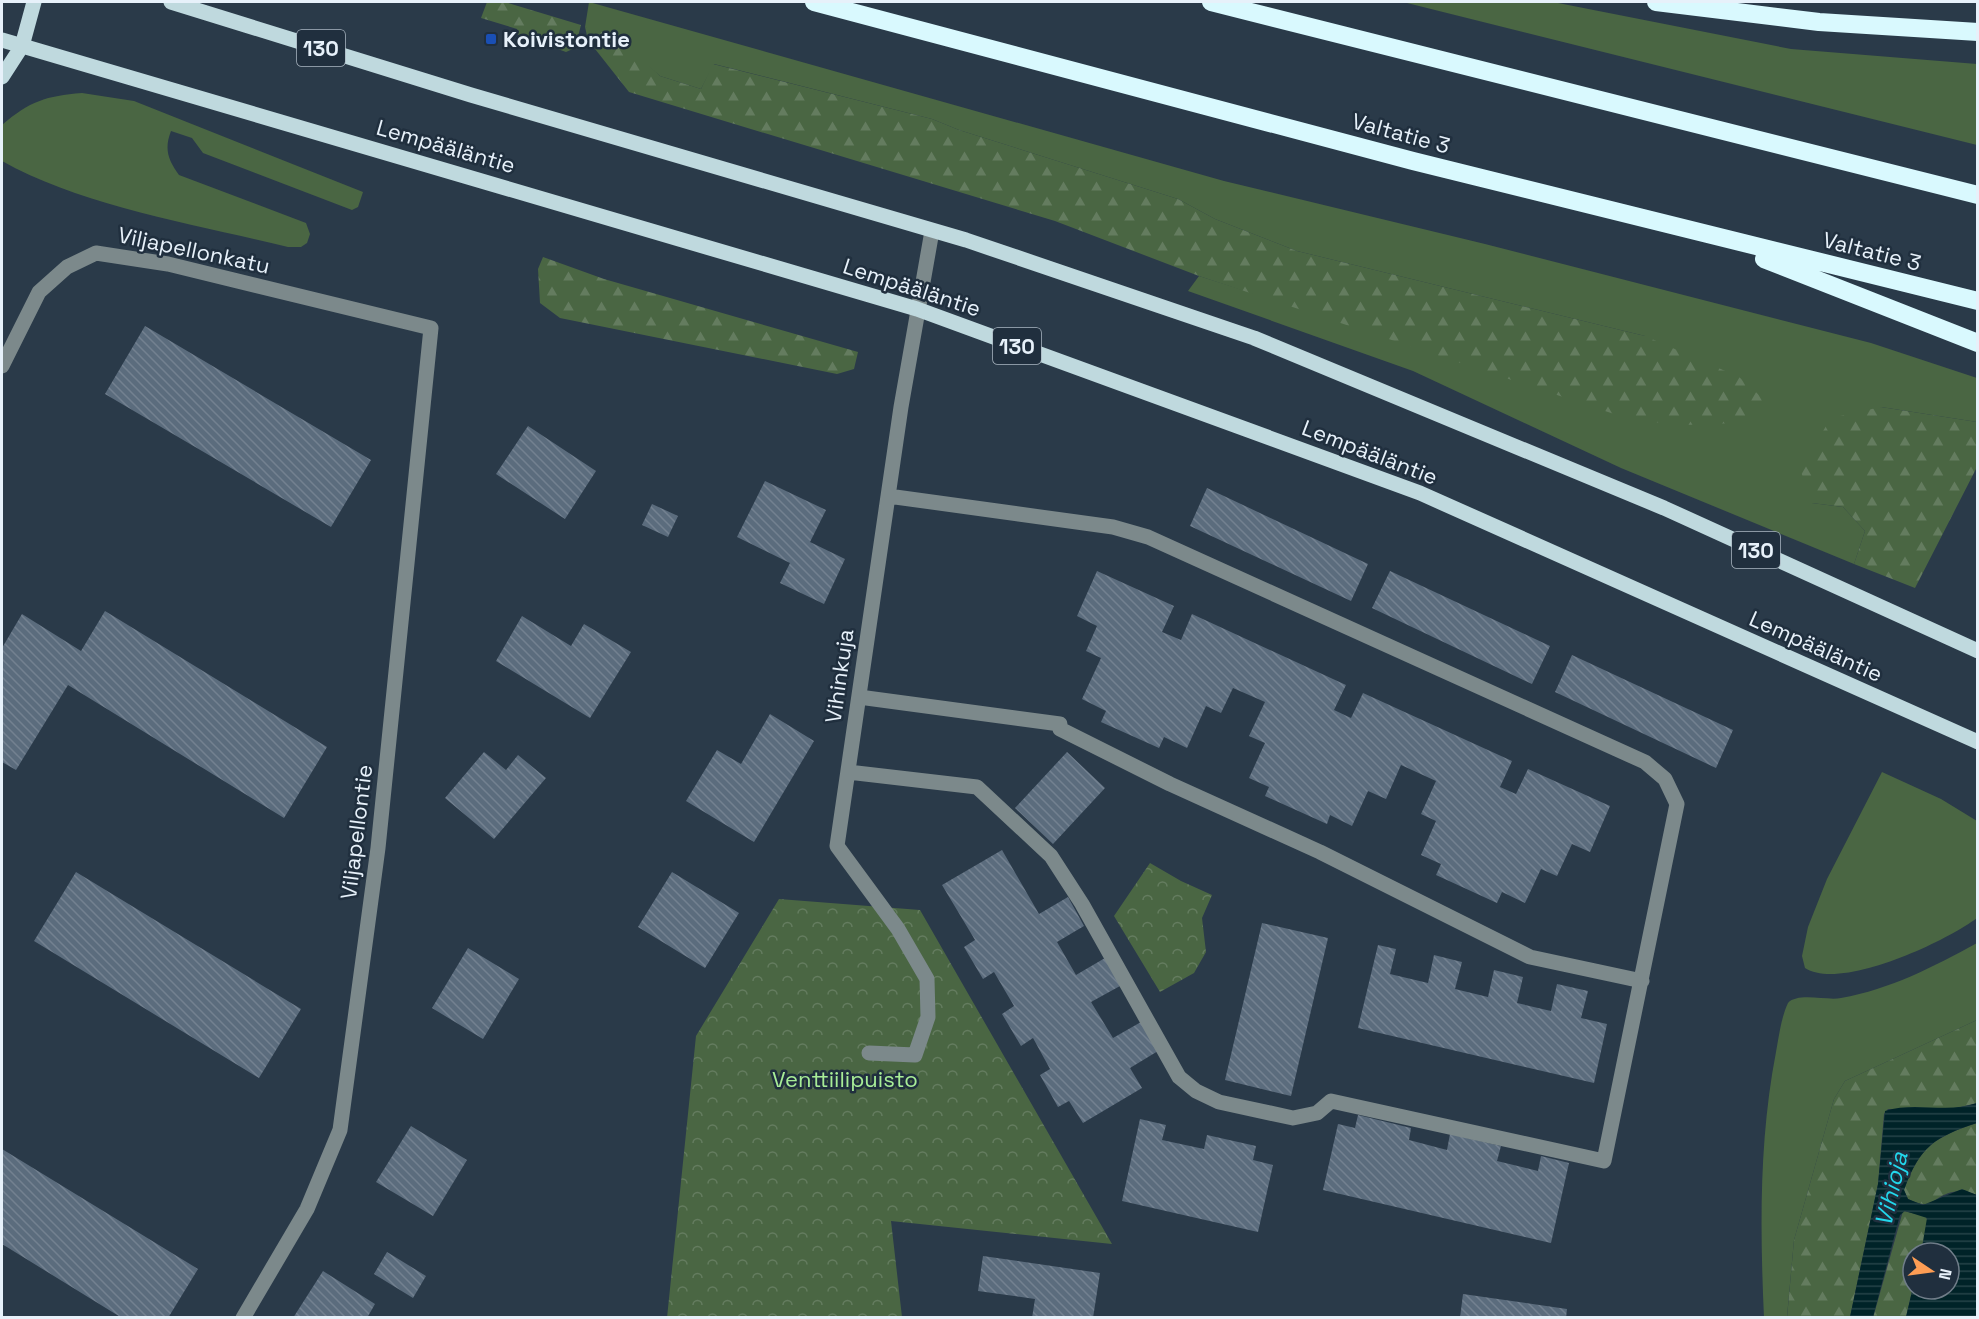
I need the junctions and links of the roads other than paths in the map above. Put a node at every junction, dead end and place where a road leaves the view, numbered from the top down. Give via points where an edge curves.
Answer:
1 (34, 2) edge
2 (171, 2) edge
3 (814, 2) edge
4 (1211, 2) edge
5 (1656, 2) edge
6 (1977, 32) edge
7 (2, 40) edge
8 (22, 45) junction
9 (2, 77) edge
10 (1977, 195) edge
11 (932, 231) junction
12 (1701, 234) junction
13 (1977, 301) edge
14 (917, 309) junction
15 (431, 328) joint
16 (1977, 343) edge
17 (2, 366) edge
18 (888, 496) junction
19 (1977, 651) edge
20 (859, 697) junction
21 (1977, 742) edge
22 (848, 772) junction
23 (1641, 981) junction
24 (869, 1053) dead end
25 (243, 1317) edge

1 - 8 main road
2 - 11 main road, 130
3 - 12 highway, Valtatie 3
4 - 10 highway
5 - 6 highway via 1820,22
7 - 8 main road, Lempääläntie / 130
8 - 9 main road
8 - 14 main road, Lempääläntie / 130
11 - 14 street, Vihinkuja
11 - 19 main road, 130 via 1254,338 1664,508
12 - 13 highway, Valtatie 3
12 - 16 highway
14 - 18 street, Vihinkuja
14 - 21 main road, Lempääläntie / 130 via 1420,493
15 - 17 street, Viljapellonkatu via 168,264 96,254 67,267 39,292
15 - 25 street, Viljapellontie via 378,848 340,1130 307,1209
18 - 20 street, Vihinkuja
18 - 23 street via 1113,526 1148,537 1645,762 1665,779 1677,804
20 - 22 street, Vihinkuja
20 - 23 street via 1060,724 1060,729 1140,769 1320,852 1530,957
22 - 23 street via 977,787 1051,856 1179,1077 1219,1102 1293,1118 1317,1113 1331,1101 1605,1161
22 - 24 street, Vihinkuja via 837,846 898,929 927,979 928,1017 915,1055

